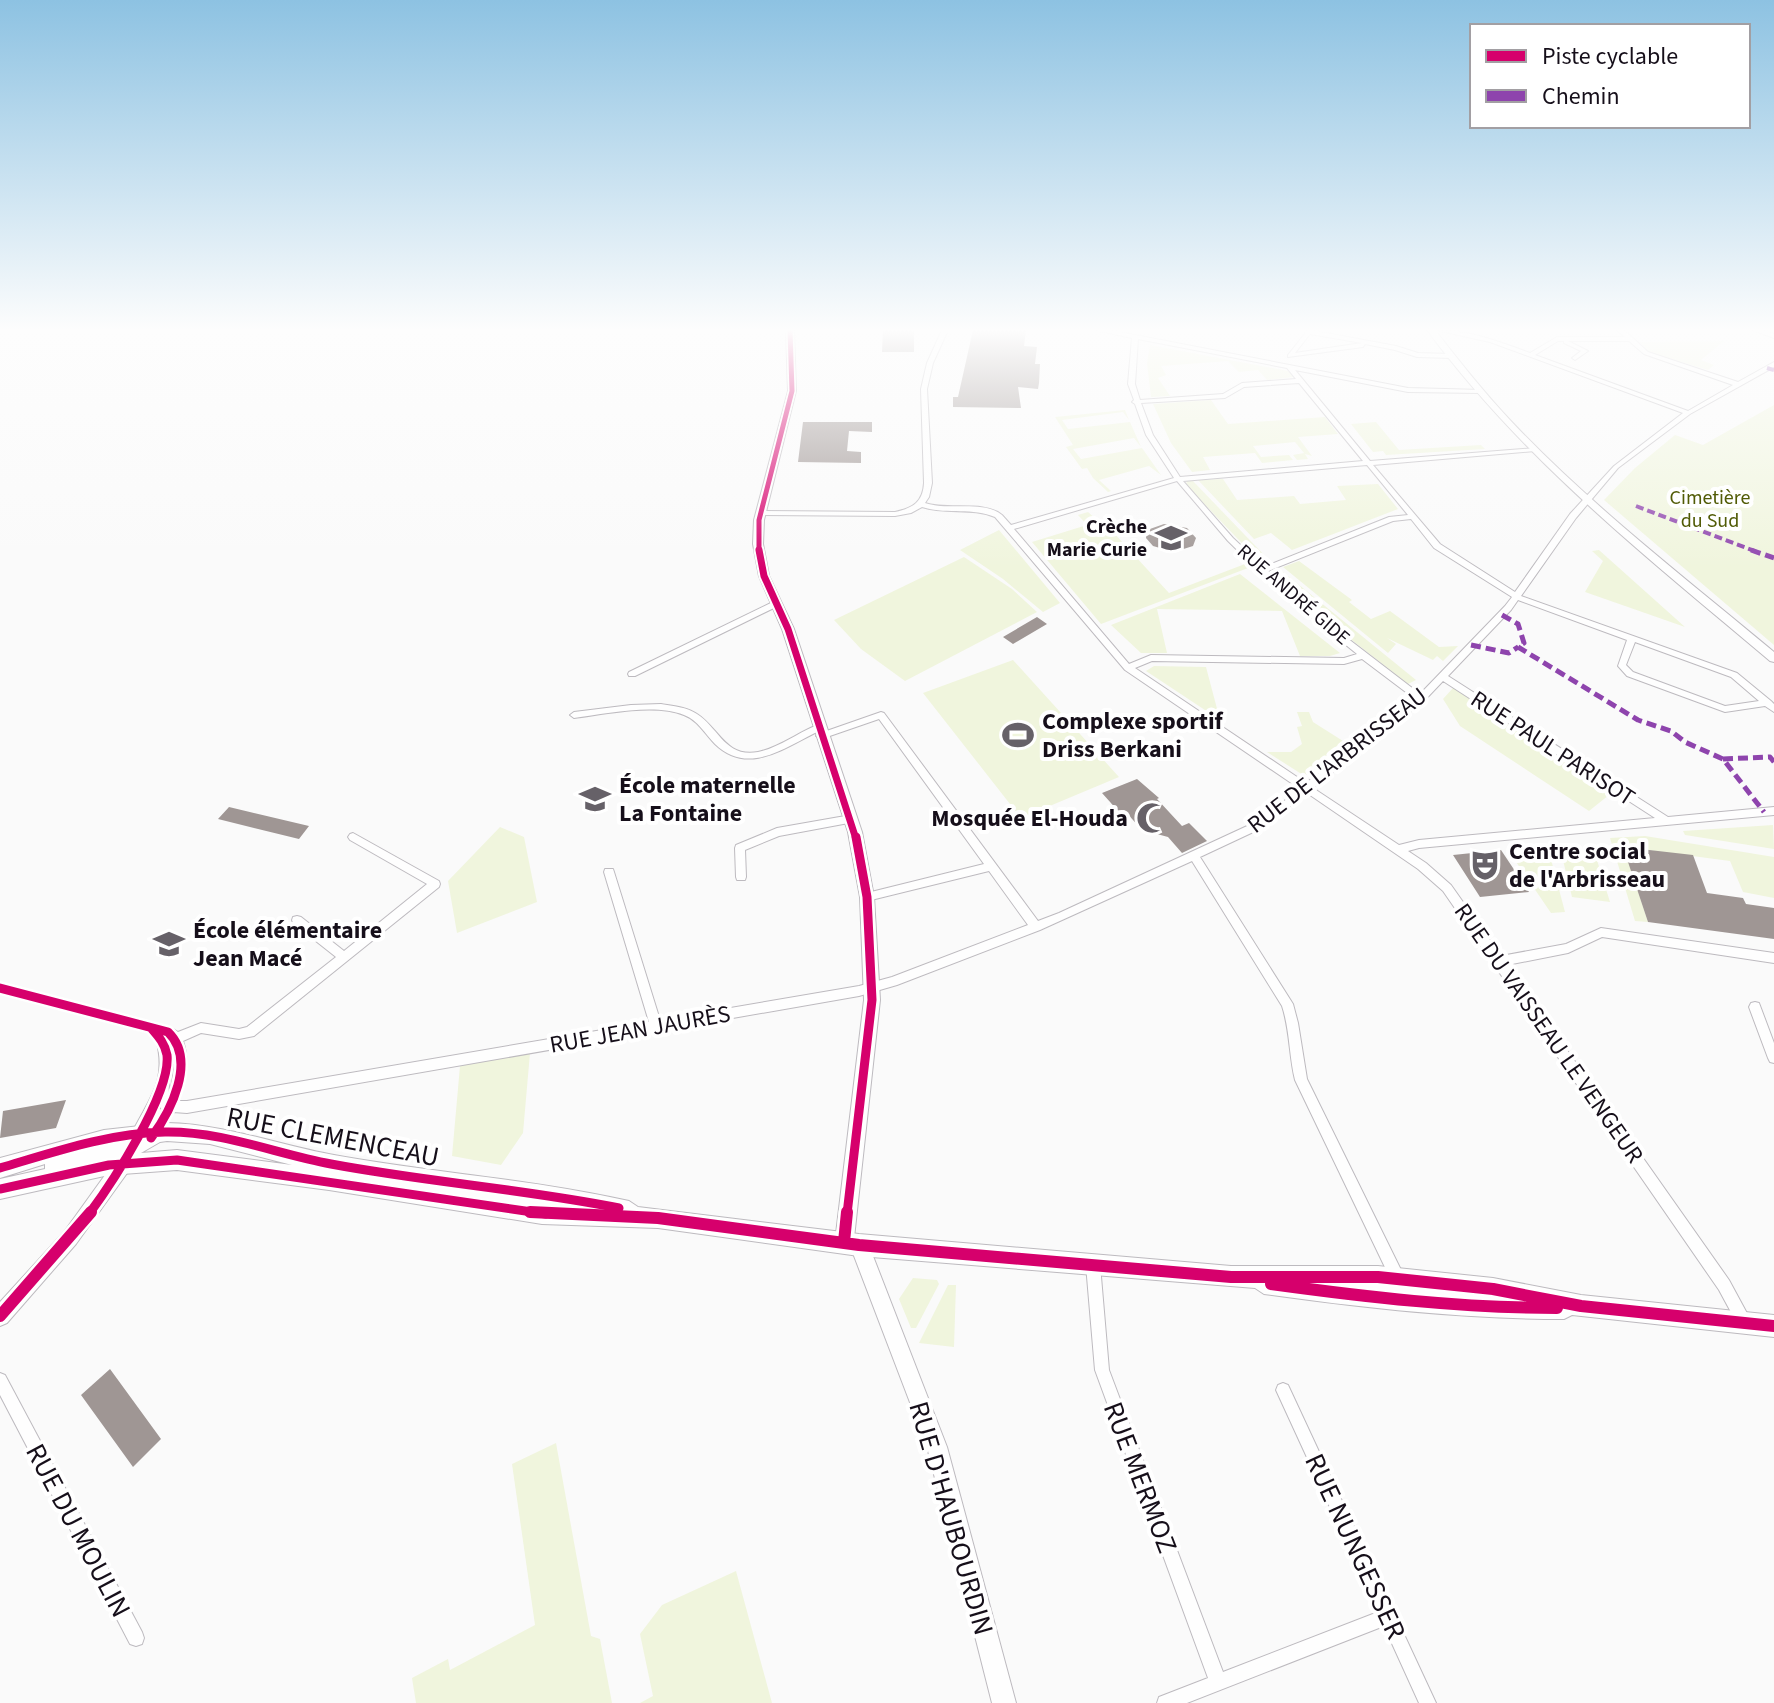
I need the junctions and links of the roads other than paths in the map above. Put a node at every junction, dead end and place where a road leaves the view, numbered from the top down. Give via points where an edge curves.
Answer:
1 (787, 409) edge
2 (925, 409) edge
3 (1138, 409) edge
4 (1324, 409) edge
5 (1498, 409) edge
6 (1678, 409) edge
7 (1694, 409) edge
8 (1688, 413) junction
9 (1535, 449) junction
10 (1368, 464) junction
11 (1177, 479) junction
12 (1587, 498) junction
13 (921, 504) junction
14 (761, 513) junction
15 (1412, 517) junction
16 (1009, 528) junction
17 (1263, 570) junction
18 (1517, 597) junction
19 (777, 603) junction
20 (1632, 638) junction
21 (1364, 655) junction
22 (1774, 658) edge
23 (1128, 668) junction
24 (632, 674) dead end
25 (1442, 676) junction
26 (1421, 699) junction
27 (1771, 706) edge
28 (574, 715) dead end
29 (820, 732) junction
30 (1306, 789) junction
31 (1774, 811) edge
32 (851, 819) junction
33 (1664, 819) junction
34 (353, 837) dead end
35 (1397, 850) junction
36 (1194, 856) junction
37 (991, 866) junction
38 (609, 872) dead end
39 (741, 877) dead end
40 (1115, 892) joint
41 (867, 897) junction
42 (297, 920) dead end
43 (1036, 927) junction
44 (344, 957) junction
45 (1774, 958) edge
46 (1501, 961) junction
47 (0, 988) edge
48 (873, 988) junction
49 (1755, 1007) dead end
50 (656, 1026) junction
51 (170, 1040) junction
52 (1774, 1058) edge
53 (162, 1092) junction
54 (170, 1107) junction
55 (137, 1145) junction
56 (0, 1168) edge
57 (0, 1188) edge
58 (658, 1218) junction
59 (852, 1244) junction
60 (1093, 1265) junction
61 (1402, 1290) junction
62 (0, 1316) edge
63 (1744, 1322) junction
64 (1774, 1326) edge
65 (0, 1380) edge
66 (1283, 1390) dead end
67 (1388, 1616) junction
68 (136, 1638) dead end
69 (1218, 1682) junction
70 (1004, 1703) edge
71 (1165, 1703) edge
72 (1428, 1703) edge

1 - 14 main road
2 - 13 street via 928,483
3 - 11 street, RUE ANDRÉ GIDE via 1151,441
4 - 10 street
5 - 9 main road
6 - 8 street
7 - 8 street, RUE DE L'ARBRISSEAU
8 - 12 street, RUE DE L'ARBRISSEAU via 1621,463
9 - 10 street
9 - 12 main road
10 - 11 street
10 - 15 street
11 - 16 street
11 - 17 street, RUE ANDRÉ GIDE
12 - 18 street, RUE DE L'ARBRISSEAU
12 - 22 main road
13 - 14 street via 895,514
13 - 16 street via 940,511 993,512
14 - 19 main road via 759,555
15 - 17 street via 1392,519
15 - 18 street via 1437,546
16 - 23 street, RUE DU VAISSEAU LE VENGEUR
17 - 21 street, RUE ANDRÉ GIDE
18 - 20 street
18 - 25 street, RUE DE L'ARBRISSEAU
19 - 24 street
19 - 29 main road
20 - 27 street via 1734,675
20 - 27 street via 1622,666 1630,674 1725,709
21 - 23 street via 1344,661 1151,658
21 - 26 street, RUE ANDRÉ GIDE
23 - 30 street, RUE DU VAISSEAU LE VENGEUR
25 - 26 street, RUE DE L'ARBRISSEAU
25 - 33 street, RUE PAUL PARISOT
26 - 30 street, RUE DE L'ARBRISSEAU
28 - 29 street via 679,709 695,717 731,754 747,757
29 - 32 main road
29 - 37 street via 881,715
30 - 35 street, RUE DU VAISSEAU LE VENGEUR
30 - 36 street, RUE DE L'ARBRISSEAU via 1261,824
31 - 33 street
32 - 39 street via 777,832 740,848
32 - 41 main road
33 - 35 street via 1411,844
34 - 44 street via 435,884
35 - 46 street, RUE DU VAISSEAU LE VENGEUR via 1447,888
36 - 40 street, RUE DE L'ARBRISSEAU
36 - 61 street via 1287,1004 1301,1080
37 - 41 street
37 - 43 street
38 - 50 street
40 - 43 street, RUE JEAN JAURÈS
41 - 48 main road
42 - 44 street
43 - 48 street, RUE JEAN JAURÈS
44 - 51 street via 250,1032 201,1028
45 - 46 street via 1601,932 1568,948
46 - 63 street, RUE DU VAISSEAU LE VENGEUR via 1724,1285
47 - 51 street via 152,1029
48 - 50 street, RUE JEAN JAURÈS
48 - 59 main road
49 - 52 street
50 - 54 street, RUE JEAN JAURÈS
51 - 53 street
51 - 54 street via 180,1050
53 - 54 street via 162,1101
53 - 55 street
54 - 55 street
55 - 56 main road, RUE CLEMENCEAU
55 - 57 main road, RUE CLEMENCEAU
55 - 58 main road, RUE CLEMENCEAU via 177,1160 542,1214
55 - 58 main road, RUE CLEMENCEAU via 219,1135 335,1165 587,1202
55 - 62 main road via 76,1232
58 - 59 main road, RUE CLEMENCEAU
59 - 60 main road, RUE CLEMENCEAU
59 - 70 main road, RUE D'HAUBOURDIN via 937,1447
60 - 61 main road, RUE CLEMENCEAU via 1231,1277 1305,1290
60 - 69 street, RUE MERMOZ via 1102,1370
61 - 63 main road, RUE CLEMENCEAU via 1509,1309 1581,1306
63 - 64 main road, RUE CLEMENCEAU
65 - 68 street, RUE DU MOULIN
66 - 67 street, RUE NUNGESSER
67 - 69 street
67 - 72 street, RUE NUNGESSER
69 - 71 street

